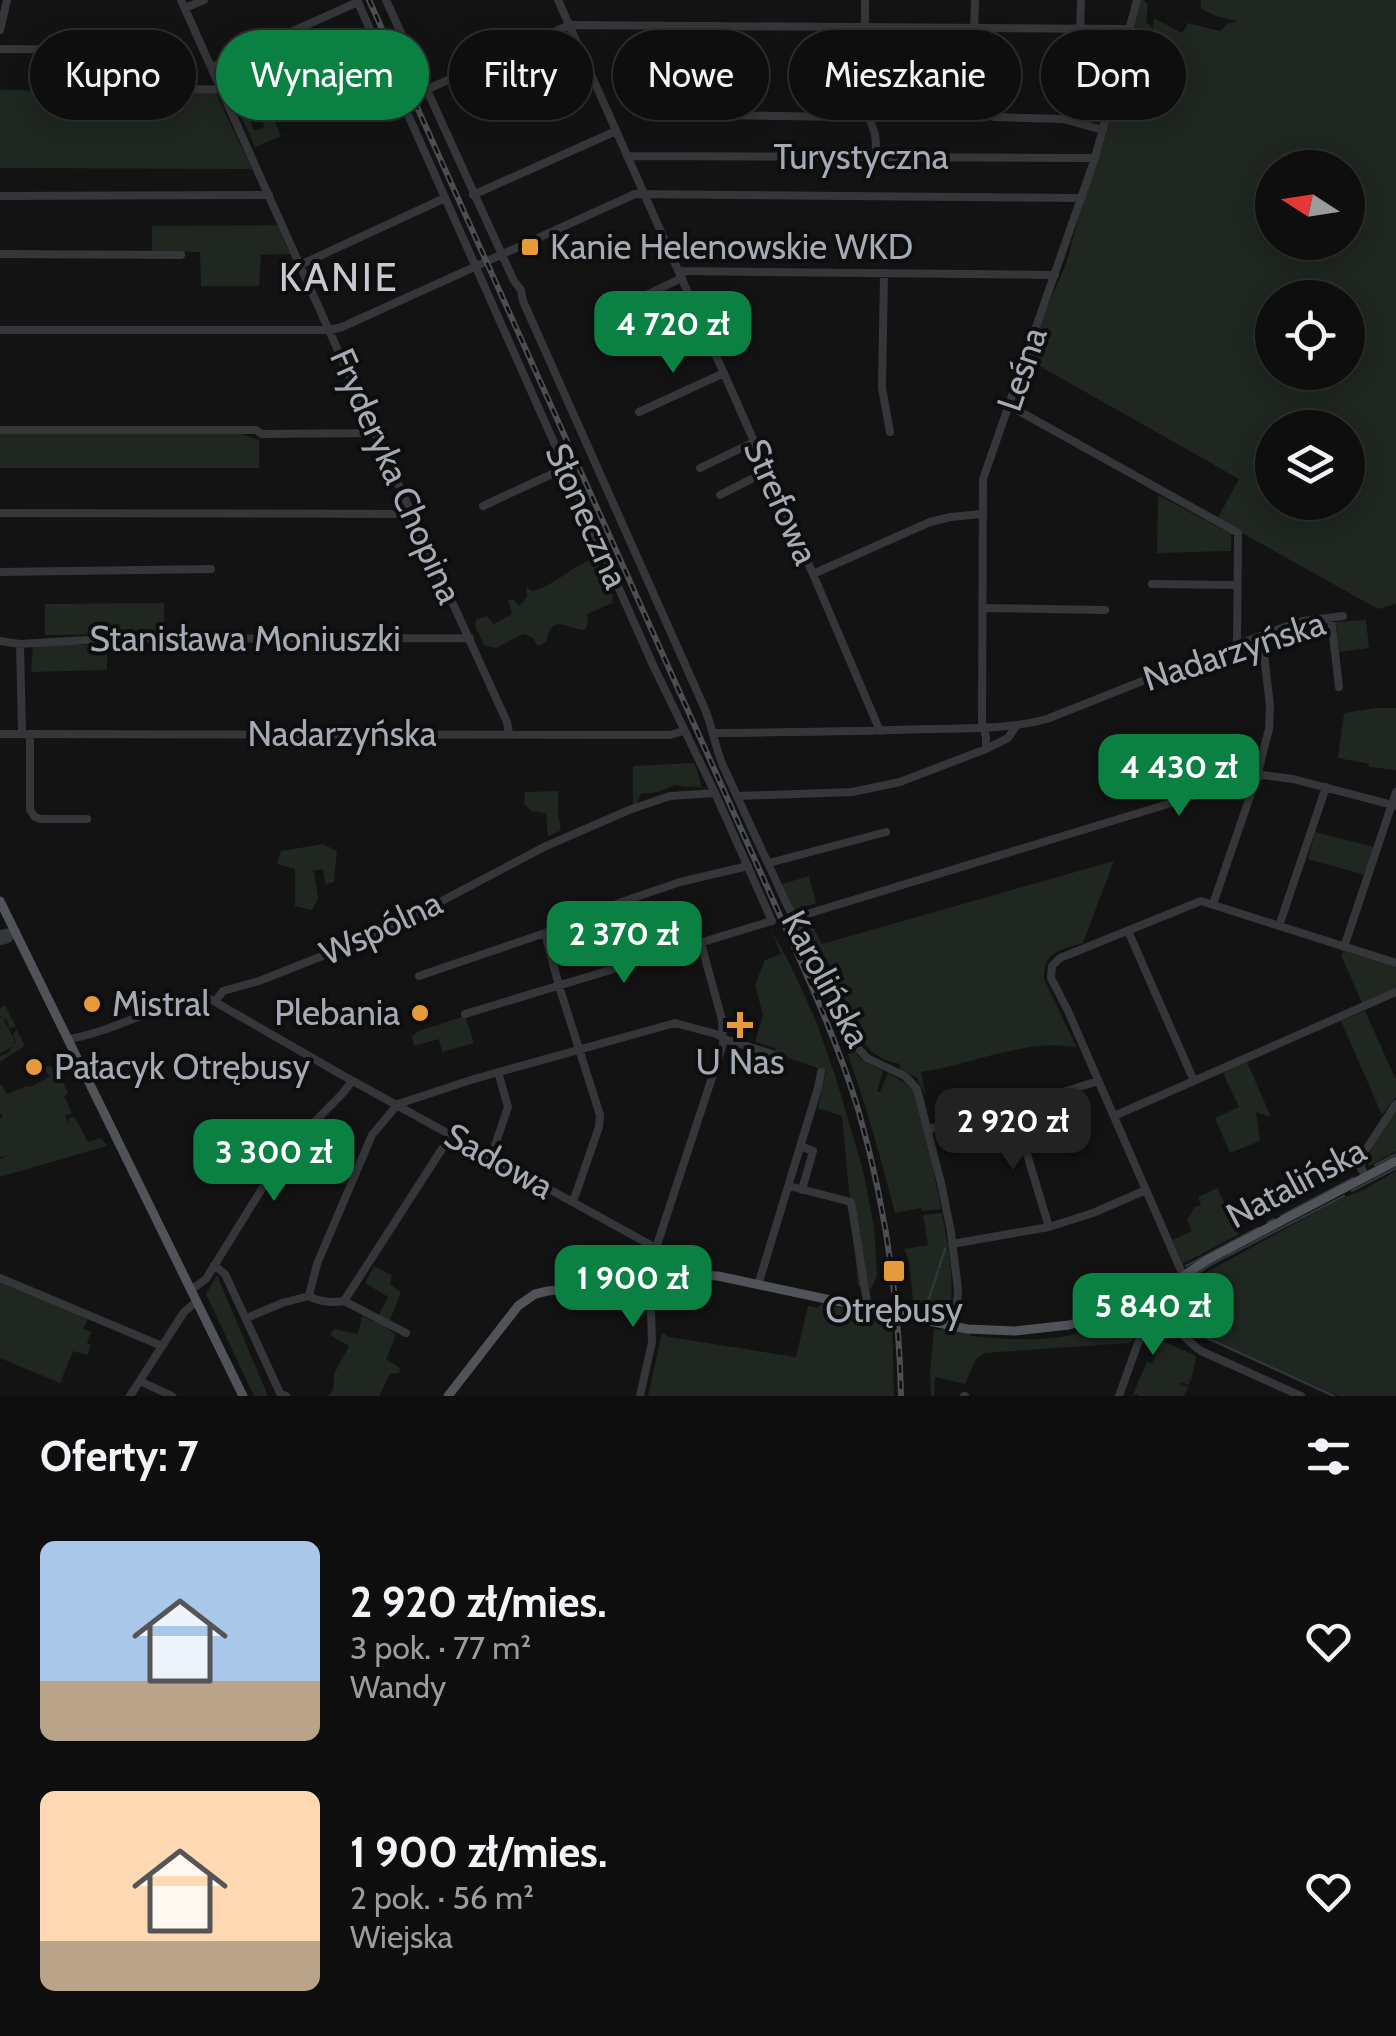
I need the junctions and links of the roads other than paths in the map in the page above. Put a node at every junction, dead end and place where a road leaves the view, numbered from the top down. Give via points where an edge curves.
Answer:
1 (7, 0) edge
2 (204, 0) edge
3 (386, 0) edge
4 (558, 0) edge
5 (865, 0) edge
6 (975, 0) edge
7 (1082, 0) edge
8 (1137, 0) edge
9 (357, 1) edge
10 (183, 4) edge
11 (569, 26) junction
12 (868, 28) junction
13 (974, 28) junction
14 (0, 30) edge
15 (400, 30) edge
16 (1080, 30) joint
17 (1129, 30) edge
18 (0, 49) edge
19 (212, 68) junction
20 (216, 77) edge
21 (216, 89) edge
22 (429, 89) edge
23 (429, 91) edge
24 (1021, 118) edge
25 (235, 120) edge
26 (870, 120) edge
27 (1106, 120) edge
28 (1103, 130) junction
29 (616, 131) junction
30 (627, 156) junction
31 (877, 157) junction
32 (1095, 158) junction
33 (269, 195) junction
34 (473, 195) junction
35 (645, 195) junction
36 (0, 196) edge
37 (445, 198) junction
38 (1082, 198) junction
39 (0, 254) edge
40 (181, 255) dead end
41 (503, 255) junction
42 (300, 265) junction
43 (475, 267) junction
44 (884, 274) junction
45 (680, 275) junction
46 (1055, 275) junction
47 (624, 304) dead end
48 (0, 330) edge
49 (330, 330) junction
50 (724, 373) junction
51 (1010, 406) junction
52 (640, 412) dead end
53 (0, 430) edge
54 (890, 432) dead end
55 (374, 433) junction
56 (754, 442) junction
57 (565, 468) junction
58 (700, 468) dead end
59 (768, 472) junction
60 (720, 494) dead end
61 (484, 506) dead end
62 (0, 513) edge
63 (413, 514) junction
64 (982, 514) junction
65 (211, 569) dead end
66 (0, 572) edge
67 (813, 574) junction
68 (1152, 584) dead end
69 (1236, 585) junction
70 (982, 608) junction
71 (1105, 610) dead end
72 (1343, 616) dead end
73 (1331, 618) junction
74 (1262, 637) junction
75 (470, 638) junction
76 (0, 641) edge
77 (20, 644) junction
78 (1237, 645) junction
79 (1340, 687) dead end
80 (1016, 726) junction
81 (983, 729) junction
82 (684, 730) junction
83 (880, 732) junction
84 (714, 733) junction
85 (0, 734) edge
86 (26, 734) junction
87 (509, 734) junction
88 (986, 749) junction
89 (1257, 776) junction
90 (1326, 787) junction
91 (1396, 792) edge
92 (715, 793) junction
93 (737, 796) junction
94 (1394, 805) edge
95 (87, 819) dead end
96 (886, 832) dead end
97 (768, 863) junction
98 (748, 866) junction
99 (0, 901) edge
100 (1213, 904) junction
101 (794, 918) junction
102 (1279, 926) junction
103 (1128, 930) junction
104 (15, 931) junction
105 (545, 933) junction
106 (0, 938) edge
107 (701, 944) junction
108 (1344, 947) junction
109 (1396, 963) edge
110 (419, 976) dead end
111 (559, 986) junction
112 (1396, 992) edge
113 (215, 1002) junction
114 (465, 1014) dead end
115 (724, 1037) junction
116 (68, 1039) junction
117 (578, 1049) junction
118 (775, 1056) dead end
119 (498, 1072) junction
120 (821, 1072) dead end
121 (1098, 1080) junction
122 (352, 1081) junction
123 (1194, 1081) junction
124 (1396, 1104) edge
125 (396, 1105) junction
126 (1013, 1108) junction
127 (1114, 1116) junction
128 (928, 1130) junction
129 (451, 1135) junction
130 (801, 1146) junction
131 (491, 1157) junction
132 (1396, 1161) edge
133 (1366, 1177) junction
134 (789, 1186) junction
135 (802, 1190) junction
136 (1146, 1190) junction
137 (573, 1202) junction
138 (1049, 1228) junction
139 (952, 1244) junction
140 (656, 1248) junction
141 (214, 1265) junction
142 (1183, 1275) junction
143 (0, 1278) edge
144 (654, 1278) junction
145 (758, 1284) junction
146 (191, 1290) junction
147 (313, 1298) junction
148 (197, 1301) junction
149 (344, 1301) junction
150 (868, 1308) junction
151 (1151, 1310) junction
152 (247, 1318) junction
153 (955, 1326) junction
154 (406, 1333) dead end
155 (162, 1346) junction
156 (140, 1381) junction
157 (130, 1396) edge
158 (172, 1396) edge
159 (244, 1396) edge
160 (286, 1396) edge
161 (448, 1396) edge
162 (640, 1396) edge
163 (1120, 1396) edge
164 (1302, 1396) edge

1 - 14 street
2 - 10 street
3 - 15 street, Karolińska
4 - 11 street, Strefowa
5 - 12 street
6 - 13 street
7 - 16 street
8 - 17 street, Leśna
9 - 19 street
9 - 37 street, Słoneczna
10 - 19 street, Fryderyka Chopina
11 - 12 street
11 - 22 street
11 - 29 street, Strefowa
12 - 13 street
13 - 16 street
18 - 21 street via 122,50 122,90
19 - 20 street, Fryderyka Chopina
23 - 34 street, Karolińska
24 - 28 street
25 - 33 street, Fryderyka Chopina
26 - 31 street
27 - 28 street, Leśna
28 - 32 street, Leśna
29 - 30 street, Strefowa
29 - 34 street
30 - 31 street, Turystyczna
30 - 35 street, Strefowa
31 - 32 street, Turystyczna
32 - 38 street, Leśna
33 - 36 street
33 - 42 street, Fryderyka Chopina
34 - 41 street, Karolińska
35 - 38 street
35 - 41 street
35 - 45 street, Strefowa
37 - 42 street
37 - 43 street, Słoneczna
38 - 46 street, Leśna
39 - 40 street
41 - 43 street
41 - 84 street, Karolińska
42 - 49 street, Fryderyka Chopina
43 - 49 street
43 - 57 street, Słoneczna
44 - 45 street
44 - 46 street
44 - 54 street via 882,388
45 - 47 street
45 - 50 street, Strefowa
46 - 51 street, Leśna
48 - 49 street
49 - 55 street, Fryderyka Chopina
50 - 52 street
50 - 56 street, Strefowa
51 - 64 street, Leśna via 984,478
51 - 69 street via 1238,533
53 - 55 street
55 - 63 street, Fryderyka Chopina
56 - 58 street
56 - 59 street, Strefowa
57 - 61 street
57 - 82 street, Słoneczna
59 - 60 street
59 - 67 street, Strefowa
62 - 63 street
63 - 75 street, Fryderyka Chopina
64 - 67 street via 930,522
64 - 70 street, Leśna
65 - 66 street
67 - 83 street, Strefowa
68 - 69 street
69 - 78 street
70 - 71 street
70 - 81 street, Leśna
72 - 73 street, Nadarzyńska
73 - 74 street, Nadarzyńska
73 - 79 street
74 - 78 street, Nadarzyńska
74 - 89 street via 1270,724
75 - 77 street, Stanisława Moniuszki
75 - 87 street, Fryderyka Chopina
76 - 77 street, Stanisława Moniuszki
77 - 86 street
78 - 80 street, Nadarzyńska
80 - 81 street, Nadarzyńska
80 - 88 street
81 - 83 street, Nadarzyńska
81 - 88 street, Leśna
82 - 87 street, Nadarzyńska
82 - 92 street, Słoneczna
83 - 84 street, Nadarzyńska
84 - 93 street, Karolińska
85 - 86 street, Nadarzyńska
86 - 87 street, Nadarzyńska
86 - 95 street via 32,814
88 - 93 street via 900,782 852,792
89 - 90 street
89 - 100 street
89 - 101 street
90 - 94 street
90 - 102 street
91 - 94 street
92 - 98 street, Słoneczna
92 - 113 street, Wspólna via 670,796 629,810 544,847 401,925 221,992
93 - 97 street, Karolińska
94 - 108 street
96 - 97 street
97 - 101 street, Karolińska
98 - 105 street via 680,882
98 - 107 street, Słoneczna via 772,921
99 - 104 main road
100 - 102 street
100 - 103 street via 1194,902
101 - 128 street, Karolińska via 856,1048 915,1085
102 - 108 street
103 - 121 street via 1051,968
103 - 123 street
104 - 106 street
104 - 116 main road
105 - 110 street
105 - 111 street
107 - 111 street
107 - 115 street
108 - 109 street
111 - 114 street
111 - 117 street
112 - 123 street
113 - 116 street via 195,1000
113 - 122 street, Sadowa
115 - 117 street via 676,1023
115 - 118 street
115 - 140 street
116 - 146 main road
117 - 119 street
117 - 137 street via 600,1127
119 - 125 street
119 - 131 street via 508,1107
120 - 130 street
121 - 126 street
121 - 127 street
122 - 125 street, Sadowa
122 - 141 street via 284,1153
123 - 127 street
124 - 133 street via 1360,1157
125 - 129 street, Sadowa
125 - 147 street via 372,1135 316,1264
126 - 128 street
126 - 138 street
127 - 136 street
128 - 139 street, Karolińska
129 - 131 street, Sadowa
129 - 149 street
130 - 134 street
130 - 135 street via 813,1152
131 - 137 street, Sadowa
132 - 133 main road, Natalińska
133 - 142 main road, Natalińska
134 - 135 street
134 - 145 street
135 - 150 street via 851,1202
136 - 138 street
136 - 142 street
137 - 140 street, Sadowa
138 - 139 street
139 - 153 street, Karolińska
140 - 144 street
141 - 146 street
141 - 152 street
142 - 151 main road, Natalińska via 1166,1286
143 - 155 street
144 - 145 main road, Natalińska via 700,1274
144 - 161 main road, Natalińska via 525,1299
144 - 162 street via 652,1342
145 - 150 main road, Natalińska
146 - 148 main road
147 - 149 street
147 - 152 street
148 - 155 street
148 - 159 main road
149 - 154 street
150 - 153 main road, Natalińska
151 - 153 main road, Natalińska via 1119,1306 1040,1330
151 - 163 street
151 - 164 street via 1201,1351
152 - 160 street
155 - 156 street
156 - 157 street
156 - 158 street

